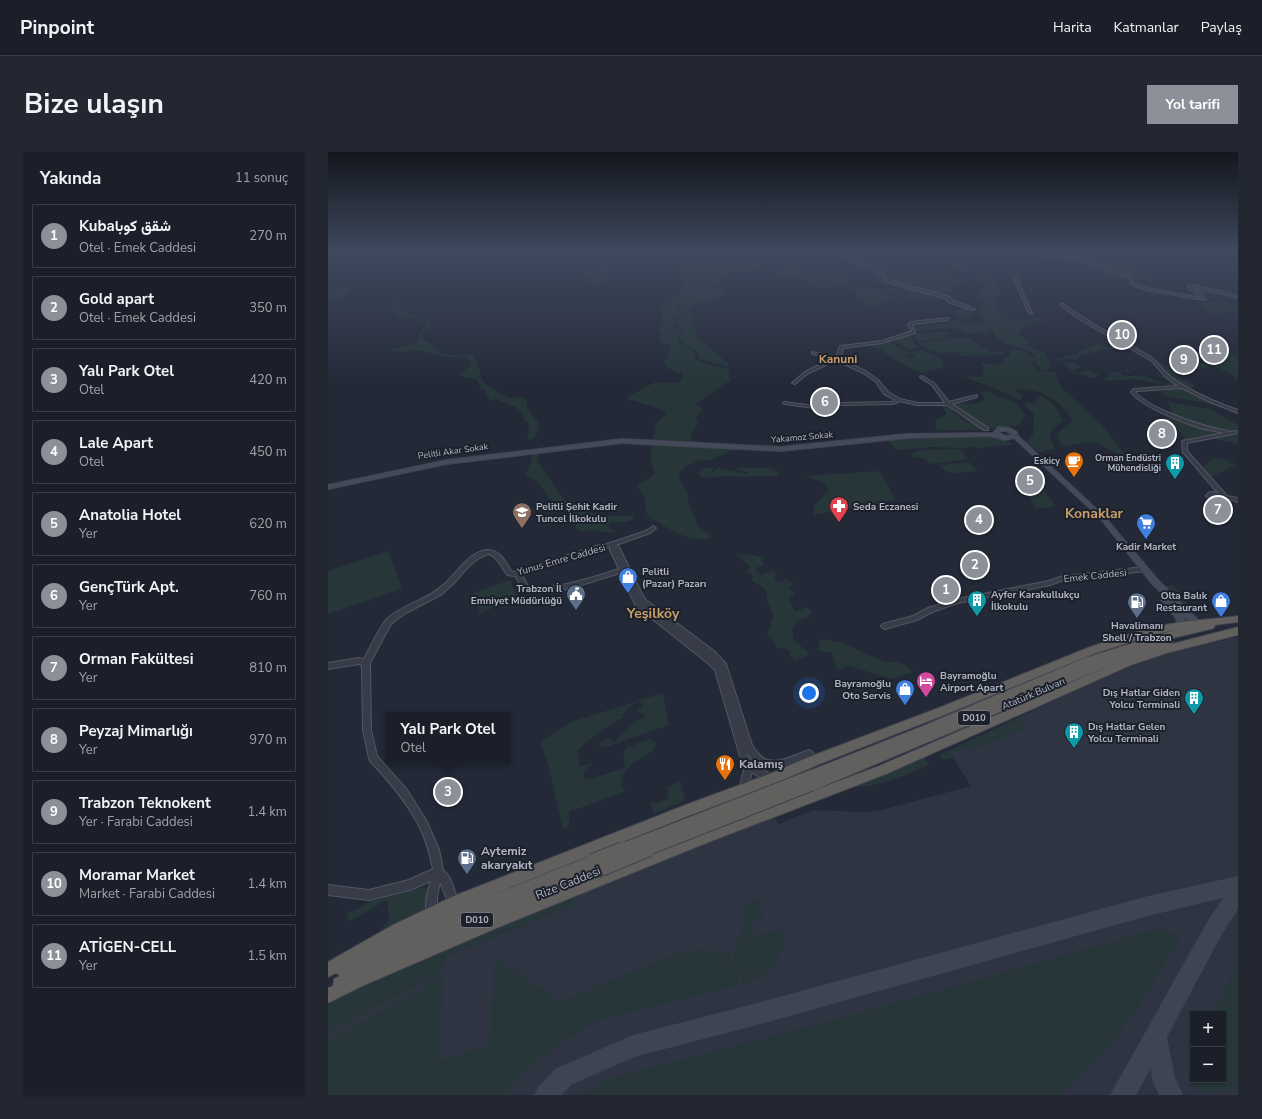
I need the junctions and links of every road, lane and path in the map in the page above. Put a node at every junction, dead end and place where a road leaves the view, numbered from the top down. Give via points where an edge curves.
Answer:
1 (941, 296) edge
2 (1023, 296) edge
3 (1184, 296) edge
4 (1203, 296) edge
5 (1062, 305) dead end
6 (973, 309) dead end
7 (1031, 313) dead end
8 (947, 319) dead end
9 (813, 353) dead end
10 (838, 359) junction
11 (922, 377) dead end
12 (794, 383) dead end
13 (1183, 387) junction
14 (975, 396) dead end
15 (899, 400) junction
16 (785, 403) dead end
17 (948, 404) junction
18 (1238, 411) edge
19 (986, 429) dead end
20 (997, 430) junction
21 (1238, 432) edge
22 (1231, 433) junction
23 (1000, 436) junction
24 (1012, 437) junction
25 (582, 445) junction
26 (781, 448) junction
27 (328, 484) edge
28 (328, 487) edge
29 (1226, 499) junction
30 (1238, 500) edge
31 (1238, 504) edge
32 (653, 528) dead end
33 (614, 546) junction
34 (625, 569) junction
35 (1142, 570) junction
36 (517, 573) junction
37 (654, 614) junction
38 (1238, 621) edge
39 (1196, 623) junction
40 (1182, 625) junction
41 (885, 626) dead end
42 (1238, 630) edge
43 (1133, 648) junction
44 (366, 663) junction
45 (328, 666) edge
46 (811, 757) junction
47 (746, 763) junction
48 (784, 774) junction
49 (769, 780) junction
50 (812, 780) joint
51 (782, 788) junction
52 (744, 790) junction
53 (803, 800) junction
54 (595, 866) junction
55 (439, 872) junction
56 (328, 890) edge
57 (454, 903) junction
58 (432, 913) junction
59 (328, 970) edge
60 (328, 975) edge
61 (328, 990) edge
62 (328, 996) edge

1 - 6 street
2 - 7 street
3 - 4 street via 1204,299
5 - 13 street via 1090,325 1152,359 1165,375
8 - 10 street via 912,323 910,325 914,332 885,341 841,347
9 - 10 street
10 - 12 street via 806,373
10 - 15 street via 869,375 886,393
11 - 17 street via 933,384
13 - 18 street
13 - 22 street via 1136,390 1134,393 1137,397 1193,425
14 - 17 street
15 - 16 street via 889,403 814,407
15 - 17 street via 917,404
17 - 19 street
20 - 23 main road via 996,433
20 - 24 main road, Yakamoz Sokak via 1010,430 1015,433
20 - 26 main road, Yakamoz Sokak via 904,434
21 - 22 street
22 - 29 street via 1184,442 1185,450
23 - 24 main road, Yakamoz Sokak
23 - 26 main road, Yakamoz Sokak via 907,436
24 - 35 main road via 1097,519
25 - 26 main road, Yakamoz Sokak via 624,441
25 - 27 main road, Pelitli Akar Sokak via 440,460
25 - 28 main road, Pelitli Akar Sokak via 447,462
29 - 30 street
29 - 31 street
32 - 33 street, Yunus Emre Caddesi via 613,544
33 - 34 street via 618,549
33 - 36 street, Yunus Emre Caddesi via 598,547
34 - 36 street via 590,580 536,591 526,588
34 - 37 street via 641,599
35 - 39 main road
35 - 40 main road via 1179,616
35 - 41 street, Emek Caddesi via 1058,579 1050,583 958,601 915,618
36 - 44 street, Yunus Emre Caddesi via 509,573 499,558 491,552 476,556 446,588 388,622
37 - 46 street via 711,653 721,663 748,747 755,758 772,766
37 - 47 street via 718,669
38 - 39 highway
38 - 43 highway, Atatürk Bulvarı / D010 via 1176,633
39 - 40 highway
40 - 46 highway via 1100,647 945,710
42 - 43 highway, Atatürk Bulvarı / D010
42 - 53 highway via 1128,662 896,764
43 - 50 highway, Atatürk Bulvarı / D010 via 1088,661
44 - 45 street via 359,661
44 - 55 street via 366,712 372,755 375,762 404,793 424,825
46 - 48 highway
47 - 49 street
47 - 52 street via 748,770
48 - 49 highway
48 - 51 highway
49 - 51 street
49 - 52 highway
50 - 54 highway, Rize Caddesi / D010, bridge via 732,816
51 - 53 street
52 - 57 highway
53 - 62 highway via 496,922 357,981
54 - 60 highway, Rize Caddesi / D010 via 433,925
54 - 61 highway, Rize Caddesi / D010 via 398,952
55 - 56 street via 410,885 369,895
55 - 57 street
55 - 58 street via 433,885
57 - 58 highway
58 - 59 highway

